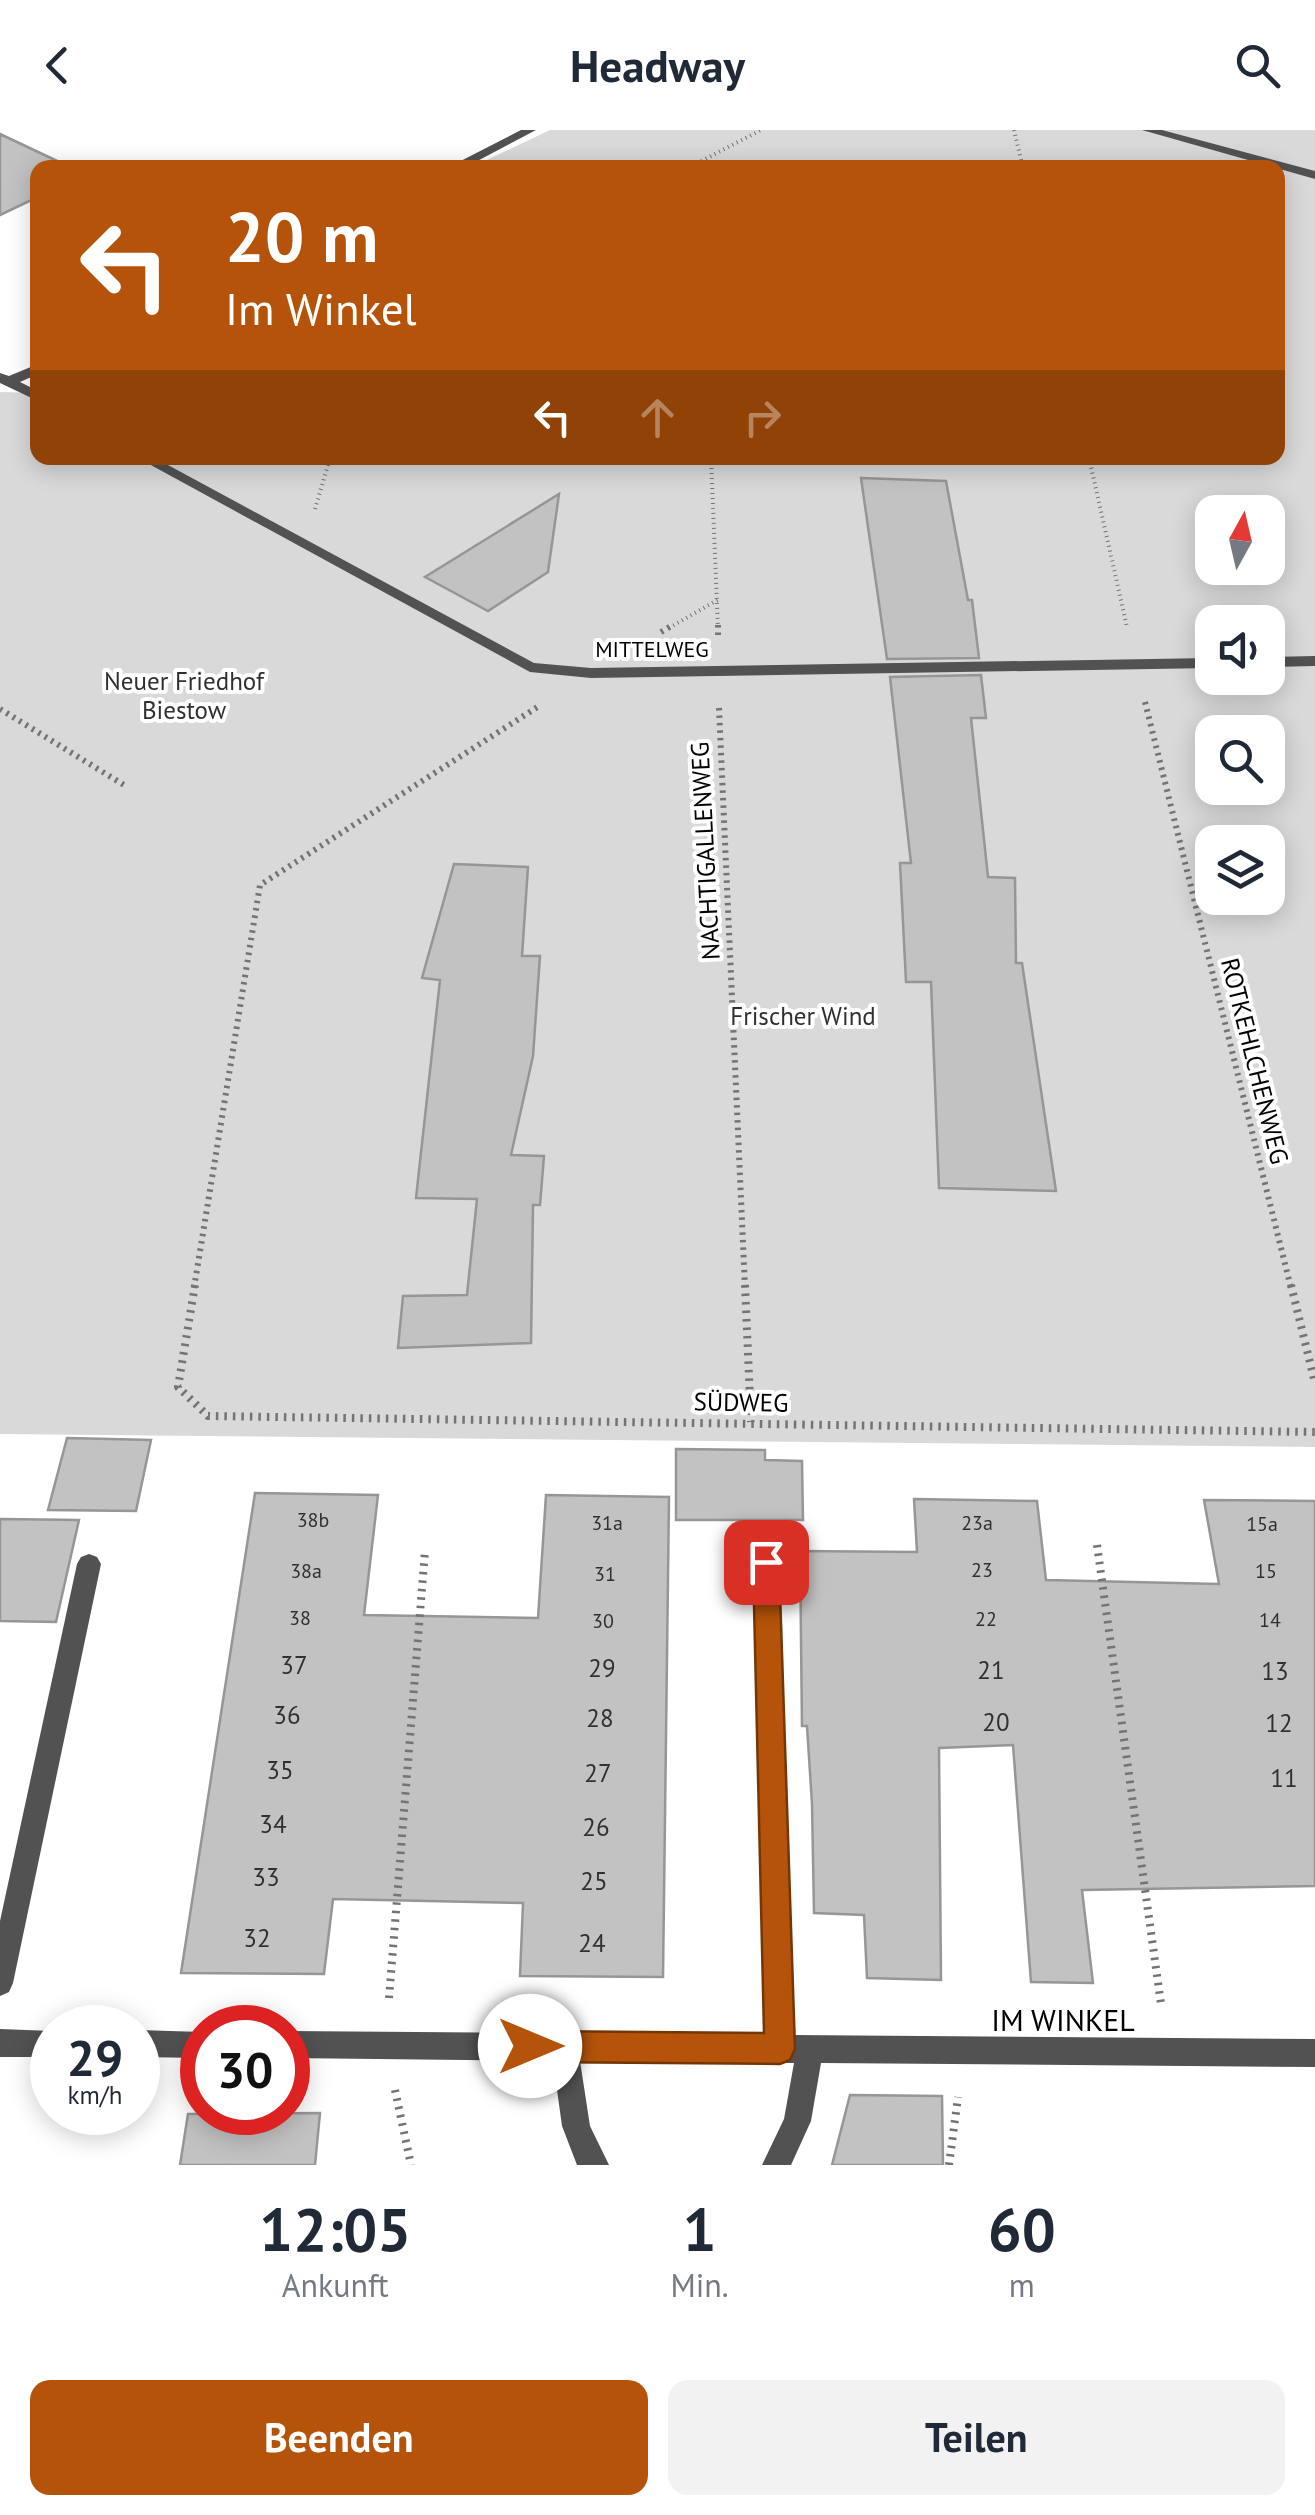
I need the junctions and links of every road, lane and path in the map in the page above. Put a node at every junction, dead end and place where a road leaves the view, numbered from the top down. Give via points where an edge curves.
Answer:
1 (530, 130) edge
2 (761, 130) edge
3 (1014, 130) edge
4 (1148, 130) edge
5 (469, 160) edge
6 (707, 160) edge
7 (1021, 160) edge
8 (1259, 160) edge
9 (1285, 167) edge
10 (1315, 175) edge
11 (30, 371) edge
12 (4, 380) edge
13 (30, 392) edge
14 (158, 465) edge
15 (711, 465) edge
16 (1091, 465) edge
17 (719, 599) junction
18 (1315, 661) edge
19 (1285, 662) edge
20 (1195, 664) edge
21 (1136, 665) junction
22 (718, 672) junction
23 (591, 673) junction
24 (0, 709) edge
25 (124, 785) dead end
26 (1315, 1383) edge
27 (750, 1422) junction
28 (1315, 1432) edge
29 (1097, 1544) dead end
30 (425, 1551) dead end
31 (766, 1562) dead end
32 (90, 1564) dead end
33 (0, 1983) edge
34 (0, 2043) edge
35 (30, 2044) edge
36 (310, 2046) edge
37 (386, 2046) junction
38 (566, 2047) junction
39 (810, 2048) junction
40 (780, 2049) junction
41 (960, 2050) junction
42 (1168, 2052) junction
43 (1315, 2052) edge
44 (411, 2165) edge
45 (595, 2165) edge
46 (776, 2165) edge
47 (950, 2165) edge

1 - 5 street
2 - 6 path
3 - 7 path
4 - 8 street
9 - 10 street
11 - 12 street
12 - 13 street
14 - 23 street, MITTELWEG via 530,667
15 - 17 path, NACHTIGALLENWEG
16 - 21 path, ROTKEHLCHENWEG
17 - 22 path, NACHTIGALLENWEG
17 - 23 path
18 - 19 street
20 - 21 street, MITTELWEG
21 - 22 street, MITTELWEG
21 - 26 path, ROTKEHLCHENWEG
22 - 23 street, MITTELWEG
22 - 27 path, NACHTIGALLENWEG
23 - 27 path, SÜDWEG via 260,885 178,1388 208,1416
24 - 25 path
27 - 28 path, SÜDWEG
29 - 42 path
30 - 37 path
31 - 40 street
32 - 33 street
34 - 35 street
36 - 37 street, IM WINKEL
37 - 38 street, IM WINKEL
37 - 44 path
38 - 40 street, IM WINKEL
38 - 45 street via 568,2092 586,2157
39 - 40 street, IM WINKEL
39 - 41 street, IM WINKEL
39 - 46 street via 797,2120
41 - 42 street, IM WINKEL
41 - 47 path
42 - 43 street, IM WINKEL

